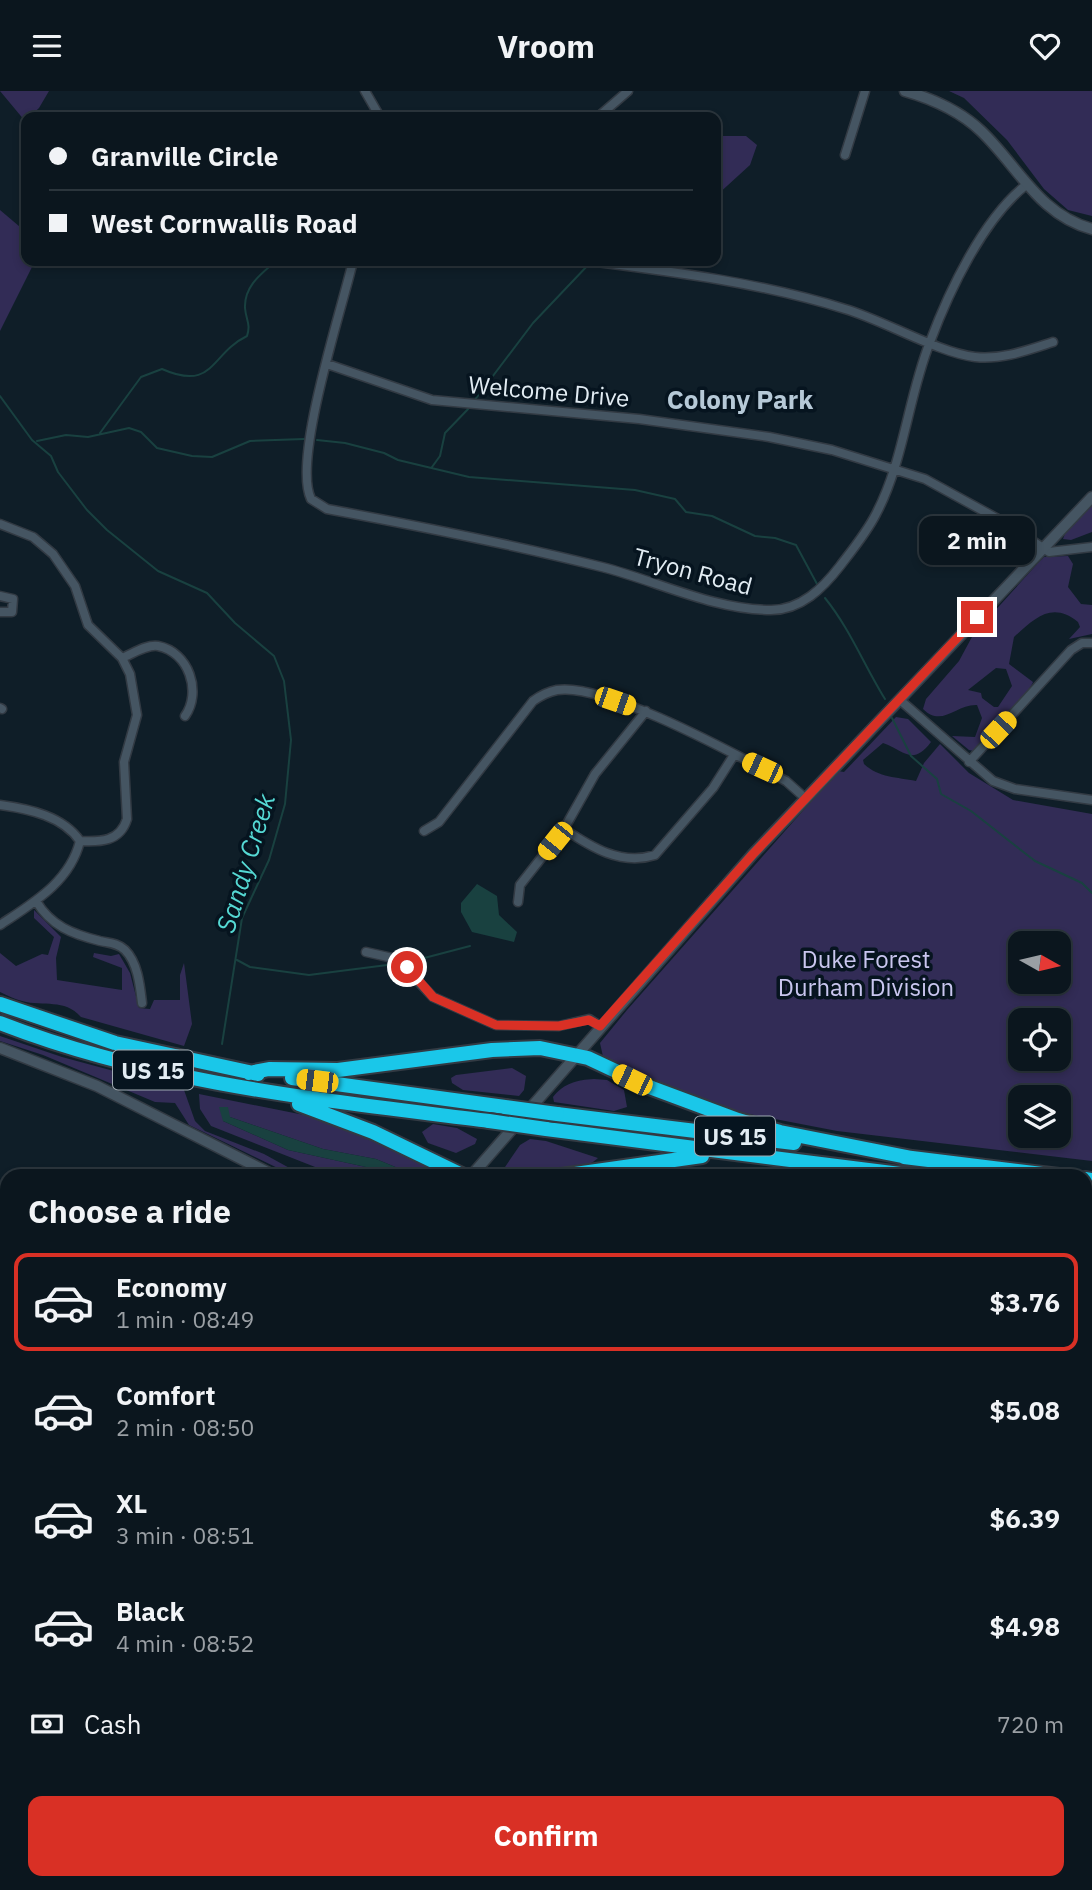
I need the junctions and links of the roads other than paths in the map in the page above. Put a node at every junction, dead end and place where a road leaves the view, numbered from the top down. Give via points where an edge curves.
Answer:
1 (365, 91) edge
2 (628, 91) edge
3 (865, 91) edge
4 (905, 91) edge
5 (377, 112) edge
6 (604, 112) edge
7 (845, 155) dead end
8 (1026, 185) junction
9 (1092, 229) edge
10 (352, 266) edge
11 (623, 266) edge
12 (930, 342) junction
13 (1053, 342) dead end
14 (327, 365) junction
15 (893, 467) junction
16 (1092, 497) edge
17 (0, 524) edge
18 (1043, 545) junction
19 (1092, 547) edge
20 (0, 596) edge
21 (0, 612) edge
22 (1092, 643) edge
23 (122, 658) junction
24 (900, 700) junction
25 (646, 711) junction
26 (184, 716) dead end
27 (734, 755) junction
28 (969, 762) junction
29 (805, 798) junction
30 (1092, 800) edge
31 (0, 805) edge
32 (564, 828) junction
33 (424, 831) dead end
34 (80, 841) junction
35 (36, 901) junction
36 (518, 902) dead end
37 (0, 925) edge
38 (366, 952) dead end
39 (142, 1003) dead end
40 (0, 1005) edge
41 (0, 1023) edge
42 (600, 1026) junction
43 (0, 1048) edge
44 (576, 1054) junction
45 (250, 1073) junction
46 (225, 1085) junction
47 (734, 1153) junction
48 (912, 1158) junction
49 (261, 1169) edge
50 (449, 1169) edge
51 (477, 1169) edge
52 (602, 1169) edge
53 (861, 1169) edge
54 (1002, 1169) edge

1 - 5 street
2 - 6 street
3 - 7 street
4 - 8 street via 942,104 972,123
8 - 9 street via 1065,219
8 - 12 street, Tryon Road via 977,247
10 - 14 street
11 - 12 street via 754,285 843,308
12 - 13 street via 982,357 1009,355
12 - 15 street, Tryon Road
14 - 15 street, Welcome Drive via 432,400 639,419 769,437
14 - 15 street, Tryon Road via 306,480 311,499 327,509 521,547 725,603 775,610 805,600 828,580 877,513
15 - 18 street, Welcome Drive via 925,479
16 - 18 street
17 - 23 street via 33,537 53,554 75,586 88,625
18 - 19 street via 1049,552
18 - 24 street
20 - 21 street via 13,599 12,612
22 - 28 street via 1071,650
23 - 26 street via 153,646 181,661 193,688 191,706
23 - 34 street via 137,706 124,762 127,819 121,831 108,840
24 - 28 street
24 - 29 street
25 - 27 street
25 - 32 street via 595,774
25 - 33 street via 569,690 543,694 439,822
27 - 29 street via 786,781
27 - 32 street via 713,788 655,855 643,859 605,853
28 - 30 street via 1000,785
29 - 42 street
31 - 34 street via 43,814 67,827
32 - 36 street via 520,885
34 - 35 street via 71,867
35 - 37 street
35 - 39 street via 57,926 117,944 127,952
38 - 42 street via 397,959 433,997 496,1025 559,1026 589,1020
40 - 45 highway, US 15 via 115,1043
41 - 46 highway, US 15 via 111,1060
42 - 44 street
43 - 49 street via 97,1086
44 - 45 highway via 512,1048 351,1069
44 - 48 highway via 652,1089 738,1120
44 - 51 street
45 - 48 highway, US 15, bridge
46 - 47 highway, US 15, bridge
46 - 50 highway via 321,1110
47 - 52 highway
47 - 53 highway, US 15
48 - 54 highway, US 15

